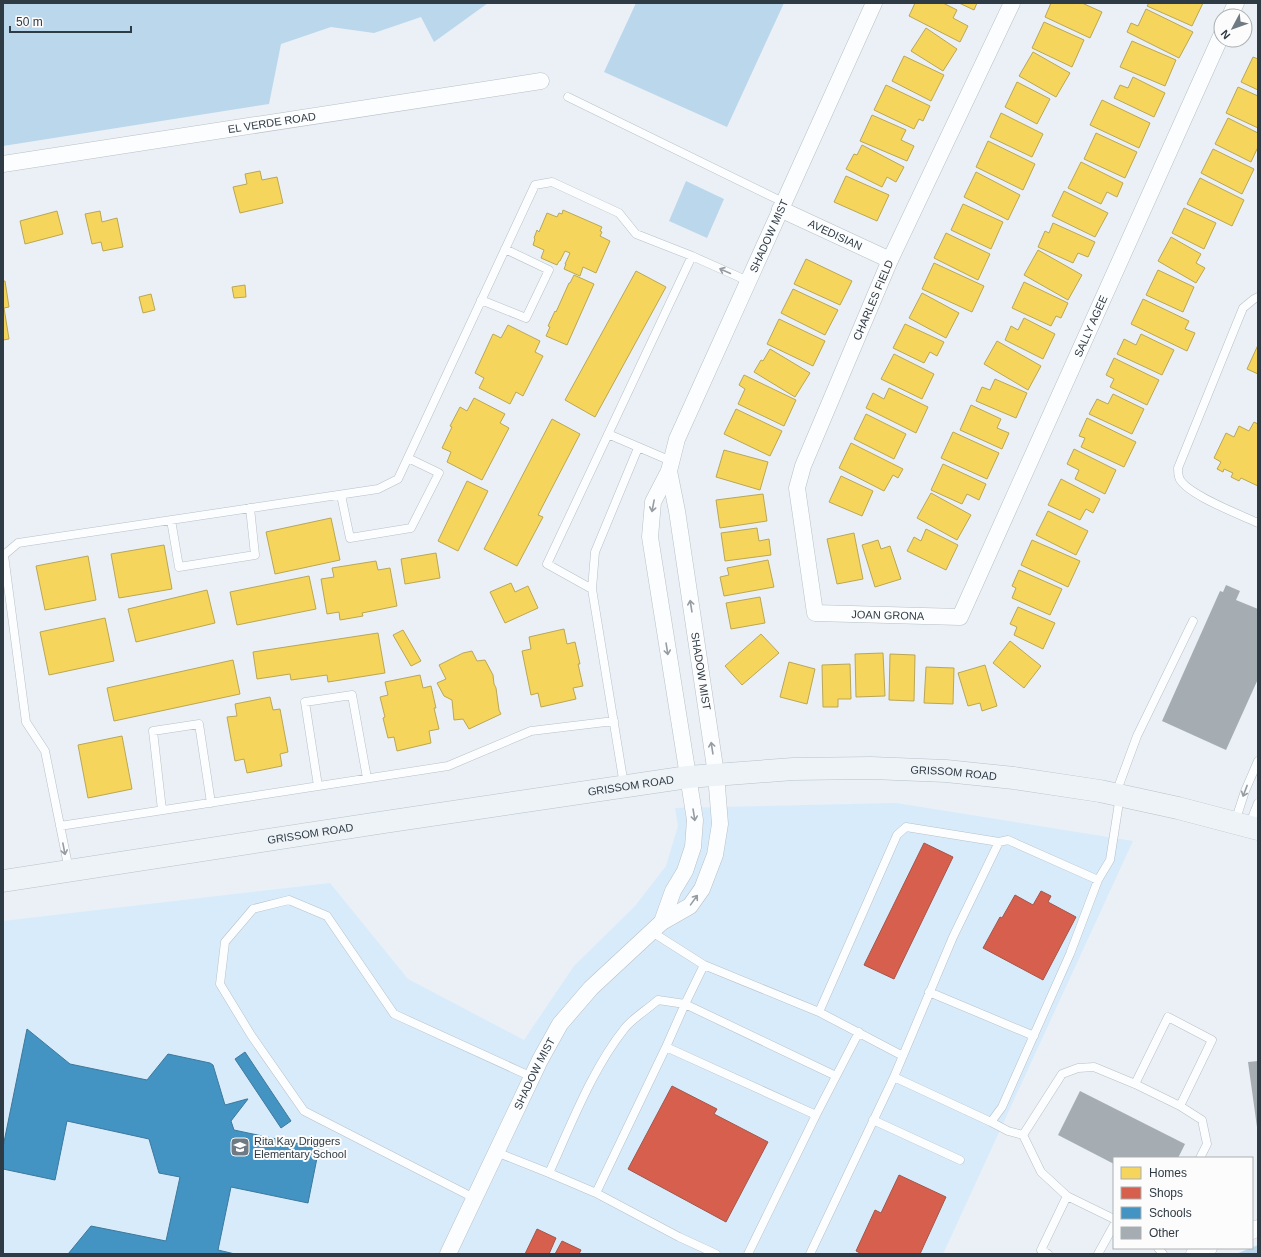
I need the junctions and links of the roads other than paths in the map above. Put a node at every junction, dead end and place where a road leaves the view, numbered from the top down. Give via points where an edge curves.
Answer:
1 (874, 3) edge
2 (1012, 3) edge
3 (1216, 48) edge
4 (541, 81) dead end
5 (568, 97) dead end
6 (3, 164) edge
7 (782, 206) junction
8 (505, 249) junction
9 (692, 256) junction
10 (890, 260) junction
11 (748, 281) junction
12 (1258, 297) edge
13 (481, 300) junction
14 (608, 434) junction
15 (638, 448) junction
16 (408, 458) junction
17 (670, 466) junction
18 (342, 495) junction
19 (250, 508) junction
20 (171, 520) junction
21 (1258, 523) edge
22 (592, 589) junction
23 (815, 613) joint
24 (960, 617) joint
25 (1193, 621) dead end
26 (614, 721) junction
27 (1258, 761) edge
28 (716, 774) junction
29 (688, 777) junction
30 (367, 778) junction
31 (318, 786) junction
32 (624, 786) junction
33 (1118, 795) junction
34 (211, 803) junction
35 (1258, 803) edge
36 (162, 810) junction
37 (60, 826) junction
38 (1247, 826) edge
39 (999, 842) junction
40 (69, 871) junction
41 (1098, 880) junction
42 (3, 881) edge
43 (657, 927) junction
44 (704, 965) junction
45 (929, 992) junction
46 (685, 1004) junction
47 (819, 1012) junction
48 (859, 1032) junction
49 (1034, 1036) junction
50 (666, 1047) junction
51 (903, 1056) junction
52 (836, 1076) junction
53 (532, 1077) junction
54 (894, 1077) junction
55 (1135, 1084) junction
56 (1180, 1106) junction
57 (816, 1115) junction
58 (874, 1120) junction
59 (991, 1122) junction
60 (1023, 1135) junction
61 (496, 1152) junction
62 (1200, 1157) edge
63 (960, 1160) dead end
64 (549, 1173) junction
65 (596, 1193) junction
66 (1067, 1196) junction
67 (474, 1198) junction
68 (1113, 1219) edge
69 (1113, 1227) edge
70 (1206, 1249) edge
71 (448, 1254) edge
72 (716, 1254) edge
73 (748, 1254) edge
74 (810, 1254) edge
75 (1048, 1254) edge
76 (1098, 1254) edge
77 (1194, 1254) edge

1 - 7 street, SHADOW MIST
2 - 10 street, CHARLES FIELD
3 - 24 street, SALLY AGEE
4 - 6 street, EL VERDE ROAD
5 - 7 lane
7 - 10 street, AVEDISIAN
7 - 11 street, SHADOW MIST
8 - 9 lane via 535,185 552,182 619,213 636,234
8 - 13 lane
8 - 13 lane via 549,270 526,318
11 -> 9 lane
9 - 14 lane
10 - 23 street, CHARLES FIELD via 803,466 797,488
11 - 17 street, SHADOW MIST via 677,439
12 - 21 lane via 1243,308 1178,468 1179,478 1187,488
13 - 16 lane
14 - 15 lane
14 - 22 lane via 547,564
15 - 17 lane
15 - 22 lane via 595,552
16 - 18 lane via 398,479 378,489
16 - 18 lane via 439,473 411,528 350,538
28 -> 17 street, SHADOW MIST
17 -> 29 street, SHADOW MIST via 653,502 650,537
18 - 19 lane
19 - 20 lane
19 - 20 lane via 255,555 179,566
20 - 37 lane via 18,543 4,555 26,722 45,751
22 - 26 lane
23 - 24 street, JOAN GRONA
25 - 33 lane via 1137,736
26 - 30 lane via 531,731 448,766
26 - 32 lane
27 -> 38 lane via 1245,791
28 - 29 main road, GRISSOM ROAD
28 - 33 main road, GRISSOM ROAD via 793,769 871,768 946,771 1014,778
43 -> 28 street, SHADOW MIST via 690,906 702,889 715,855 720,824
29 - 32 main road, GRISSOM ROAD
29 -> 43 street, SHADOW MIST via 696,820 693,847 685,871
30 - 31 lane
30 - 31 lane via 352,695 305,702
31 - 34 lane
32 - 40 main road, GRISSOM ROAD
33 - 38 main road, GRISSOM ROAD
33 - 41 lane via 1110,860
34 - 36 lane
34 - 36 lane via 199,724 153,731
35 - 38 lane
36 - 37 lane
37 -> 40 lane
39 - 41 lane via 1008,840
39 - 45 lane
39 - 47 lane via 906,827 897,835
40 - 42 main road, GRISSOM ROAD
41 - 49 lane via 1070,954
43 - 44 lane
43 - 53 street, SHADOW MIST via 590,988 560,1024
44 - 46 lane
44 - 47 lane
45 - 49 lane
45 - 51 lane
46 - 50 lane
46 - 52 lane
46 - 64 lane via 658,1000 626,1027 604,1058
47 - 48 lane
48 - 51 lane
48 - 52 lane
49 - 59 lane via 1002,1107
50 - 57 lane
50 - 65 lane
51 - 54 lane
52 - 57 lane
53 - 61 street, SHADOW MIST
53 - 67 lane via 394,1014 326,916 289,900 253,909 225,942 220,984 251,1035 304,1111
54 - 58 lane
54 - 59 lane
55 - 56 lane
55 - 56 lane via 1168,1017 1212,1040
55 - 60 lane via 1094,1067 1078,1068 1062,1074
56 - 62 lane via 1202,1120 1207,1144
57 - 73 lane
58 - 63 lane
58 - 74 lane
59 - 60 lane
60 - 66 lane via 1041,1172
61 - 64 lane
61 - 67 street, SHADOW MIST
64 - 65 lane
65 - 72 lane
66 - 68 lane
66 - 75 lane via 1040,1250
67 - 71 street, SHADOW MIST
69 - 76 lane
70 - 77 street

